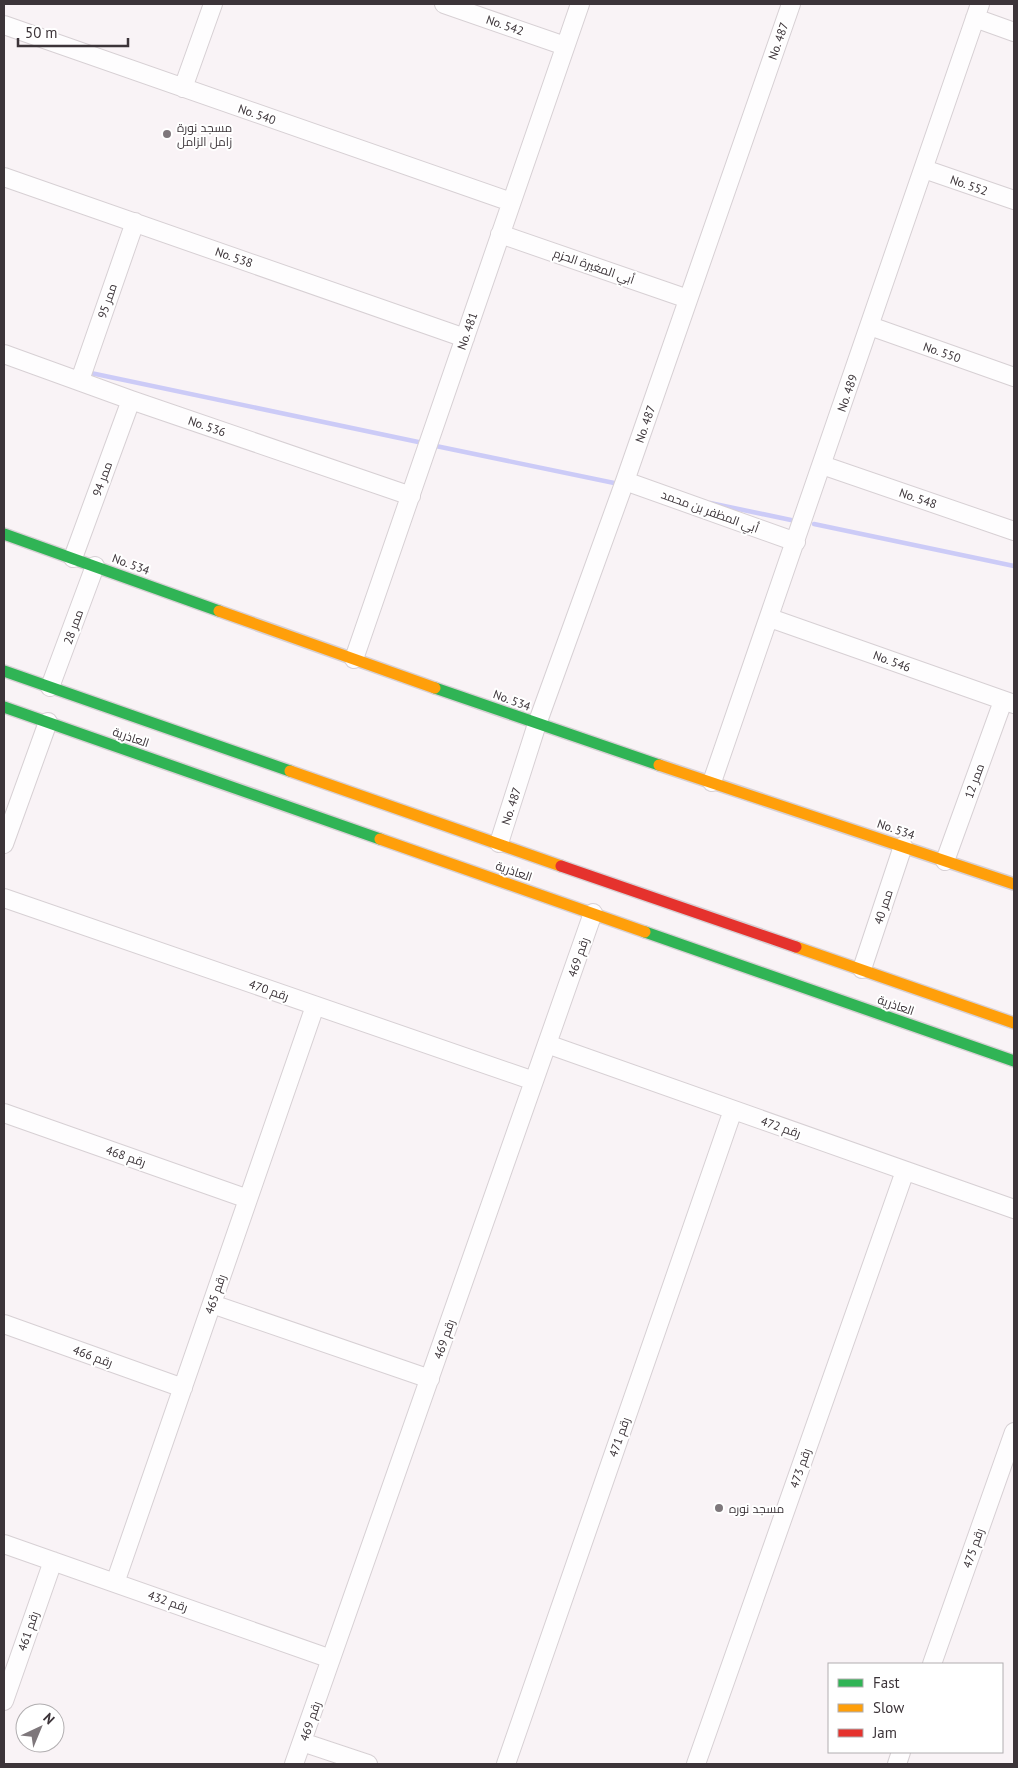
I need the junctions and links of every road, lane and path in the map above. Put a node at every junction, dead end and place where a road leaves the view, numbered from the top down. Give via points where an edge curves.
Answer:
1 (213, 4) edge
2 (444, 4) edge
3 (580, 4) edge
4 (790, 4) edge
5 (978, 11) edge
6 (4, 25) edge
7 (1014, 32) edge
8 (565, 46) junction
9 (183, 88) junction
10 (924, 169) junction
11 (4, 177) edge
12 (1014, 200) edge
13 (510, 202) junction
14 (135, 222) junction
15 (500, 234) junction
16 (688, 299) junction
17 (870, 326) junction
18 (465, 338) junction
19 (4, 354) edge
20 (1014, 377) edge
21 (80, 380) junction
22 (131, 400) junction
23 (822, 465) junction
24 (625, 481) junction
25 (411, 496) junction
26 (1014, 531) edge
27 (4, 534) edge
28 (796, 542) junction
29 (73, 558) junction
30 (95, 566) junction
31 (770, 618) junction
32 (354, 659) junction
33 (4, 671) edge
34 (50, 687) junction
35 (1009, 702) edge
36 (4, 707) edge
37 (48, 722) junction
38 (537, 724) junction
39 (712, 782) junction
40 (499, 843) junction
41 (4, 844) edge
42 (903, 846) junction
43 (945, 860) junction
44 (1014, 884) edge
45 (4, 898) edge
46 (591, 910) junction
47 (862, 969) junction
48 (315, 1006) junction
49 (1014, 1023) edge
50 (547, 1044) junction
51 (1014, 1061) edge
52 (534, 1081) junction
53 (733, 1110) junction
54 (4, 1113) edge
55 (905, 1171) junction
56 (248, 1199) junction
57 (1014, 1209) edge
58 (212, 1304) junction
59 (4, 1324) edge
60 (430, 1379) junction
61 (183, 1388) junction
62 (1014, 1432) edge
63 (4, 1544) edge
64 (53, 1561) junction
65 (115, 1583) junction
66 (331, 1659) junction
67 (932, 1663) edge
68 (4, 1701) edge
69 (302, 1742) junction
70 (294, 1764) edge
71 (368, 1764) edge
72 (506, 1764) edge
73 (696, 1764) edge

1 - 9 street
2 - 8 street, No. 542
3 - 8 street, No. 481
4 - 16 street, No. 487
5 - 7 street
5 - 10 street, No. 489
6 - 9 street, No. 540
8 - 13 street, No. 481
9 - 13 street, No. 540
10 - 12 street, No. 552
10 - 17 street, No. 489
11 - 14 street, No. 538
13 - 15 street, No. 481
14 - 18 street, No. 538
14 - 21 street, ممر 95
15 - 16 street, أبي المغيرة الحزم
15 - 18 street, No. 481
16 - 24 street, No. 487
17 - 20 street, No. 550
17 - 23 street, No. 489
18 - 25 street, No. 481
19 - 21 street, No. 536
21 - 22 street, No. 536
22 - 25 street, No. 536
22 - 29 street, ممر 94
23 - 26 street, No. 548
23 - 28 street, No. 489
24 - 28 street, أبي المظفر بن محمد
24 - 38 street, No. 487
25 - 32 street, No. 481
27 - 29 street, No. 534
28 - 31 street, No. 489
29 - 30 street, No. 534
30 - 32 street, No. 534
30 - 34 street, ممر 28
31 - 35 street, No. 546
31 - 39 street, No. 489
32 - 38 street, No. 534
33 - 34 street, العاذرية
34 - 40 street, العاذرية
35 - 43 street, ممر 12
36 - 37 street, العاذرية
37 - 41 street
37 - 46 street, العاذرية
38 - 39 street, No. 534
38 - 40 street, No. 487
39 - 42 street, No. 534
40 - 47 street, العاذرية via 597,883
42 - 43 street, No. 534
42 - 47 street, ممر 40
43 - 44 street, No. 534
45 - 48 street, رقم 470
46 - 50 street, رقم 469
46 - 51 street, العاذرية
47 - 49 street, العاذرية
48 - 52 street, رقم 470
48 - 56 street, رقم 465
50 - 52 street, رقم 469
50 - 53 street, رقم 472
52 - 60 street, رقم 469
53 - 55 street, رقم 472
53 - 72 street, رقم 471
54 - 56 street, رقم 468
55 - 57 street, رقم 472
55 - 73 street, رقم 473
56 - 58 street, رقم 465
58 - 60 street
58 - 61 street, رقم 465
59 - 61 street, رقم 466
60 - 66 street, رقم 469
61 - 65 street, رقم 465
62 - 67 street, رقم 475
63 - 64 street, رقم 432
64 - 65 street, رقم 432
64 - 68 street, رقم 461
65 - 66 street, رقم 432
66 - 69 street, رقم 469
69 - 70 street, رقم 469
69 - 71 street

